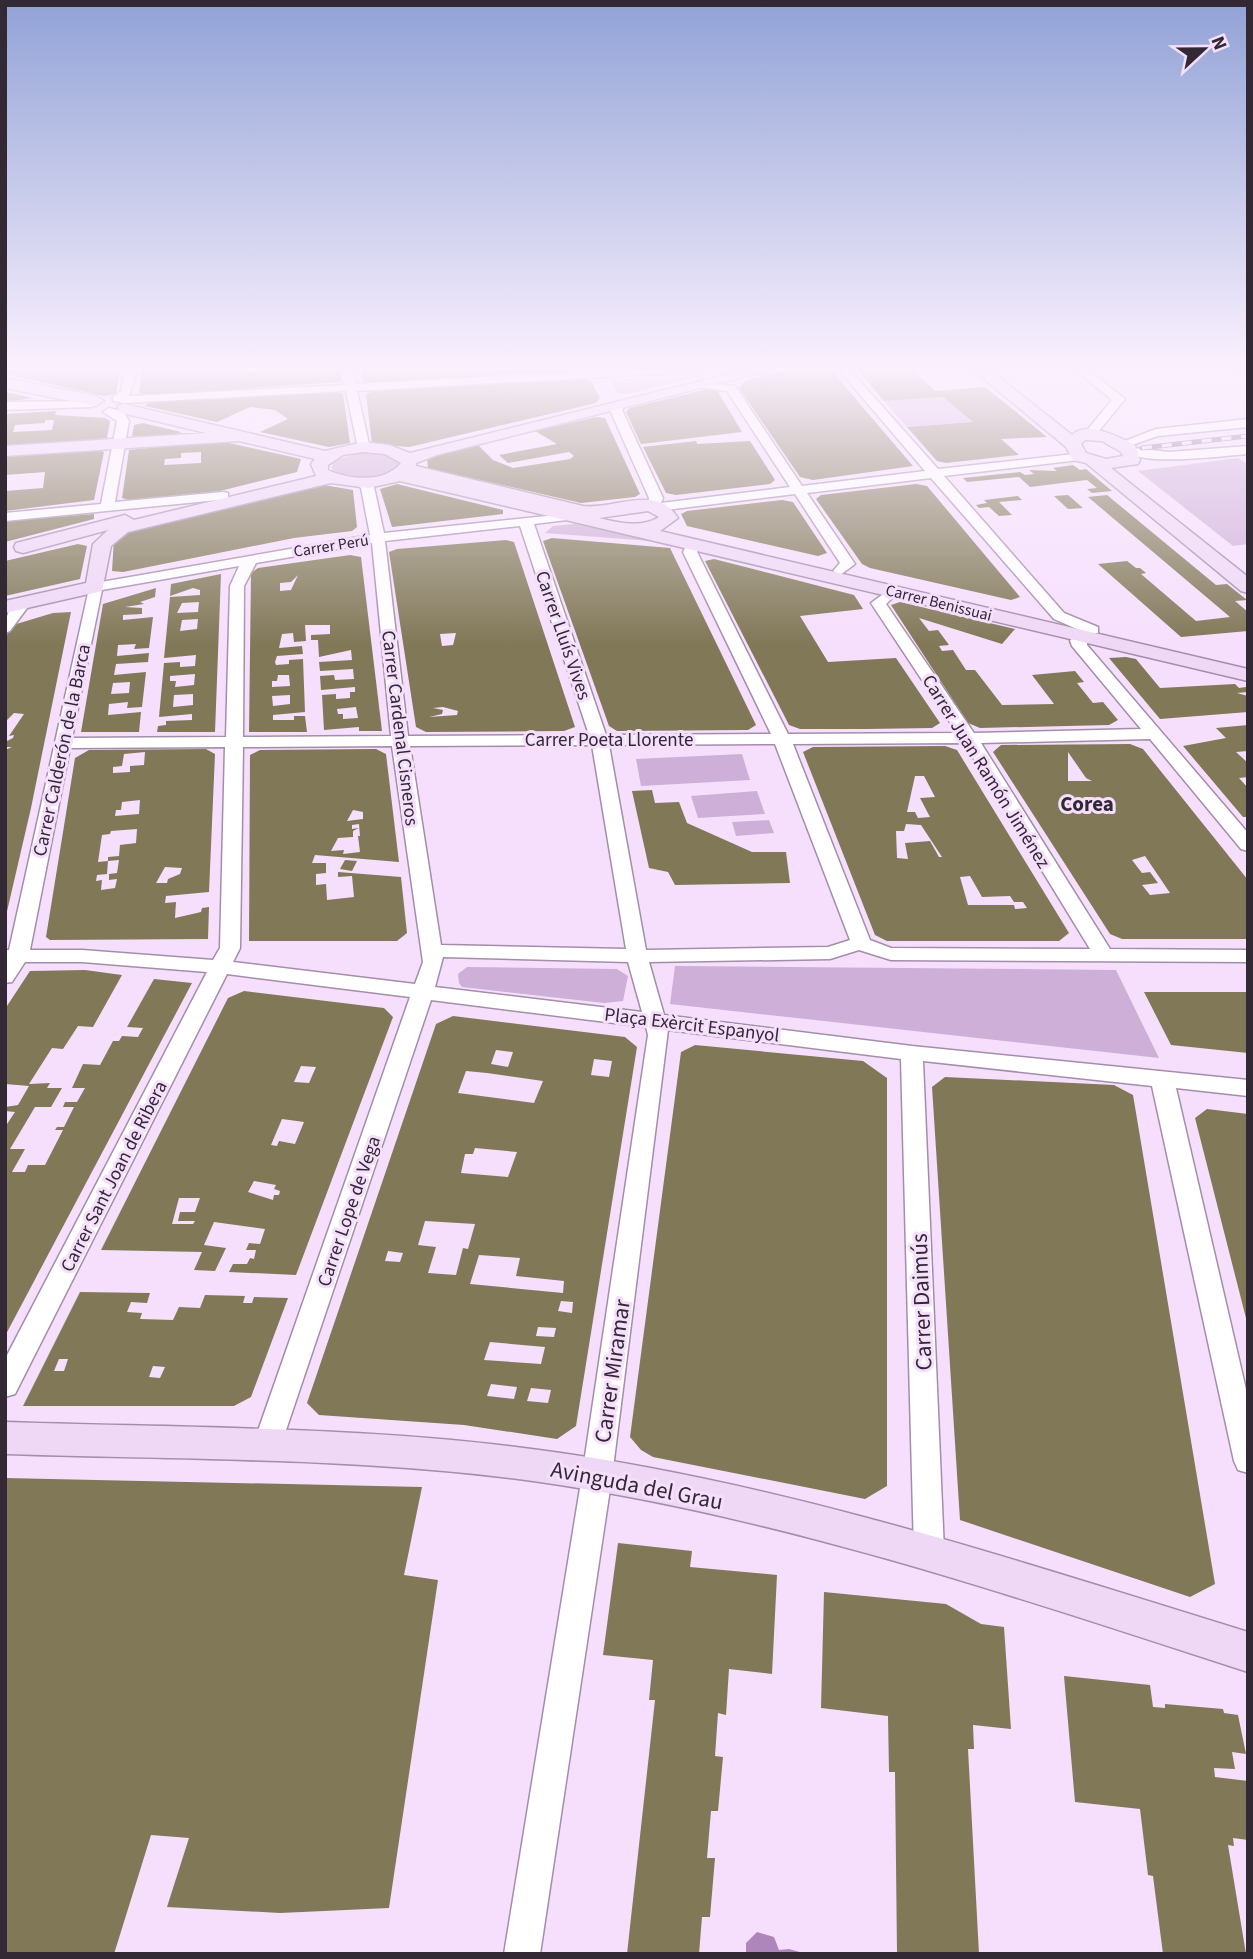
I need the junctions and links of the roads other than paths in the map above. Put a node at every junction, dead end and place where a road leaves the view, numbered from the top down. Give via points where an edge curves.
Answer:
1 (115, 461) edge
2 (306, 461) edge
3 (340, 461) edge
4 (397, 461) edge
5 (410, 461) edge
6 (639, 461) edge
7 (785, 461) edge
8 (923, 461) edge
9 (998, 461) edge
10 (1101, 461) edge
11 (1121, 461) edge
12 (403, 464) junction
13 (326, 469) junction
14 (934, 473) junction
15 (361, 482) junction
16 (801, 490) junction
17 (223, 496) junction
18 (107, 507) junction
19 (658, 513) junction
20 (570, 516) junction
21 (5, 517) edge
22 (608, 518) junction
23 (526, 522) junction
24 (631, 530) junction
25 (378, 538) junction
26 (102, 544) junction
27 (693, 545) junction
28 (14, 550) edge
29 (253, 558) junction
30 (840, 571) junction
31 (1248, 573) edge
32 (95, 587) junction
33 (1248, 587) edge
34 (893, 591) junction
35 (14, 605) edge
36 (5, 628) edge
37 (1087, 633) junction
38 (1248, 665) edge
39 (1248, 675) edge
40 (1155, 734) junction
41 (599, 738) junction
42 (969, 738) junction
43 (782, 739) junction
44 (400, 740) junction
45 (232, 741) junction
46 (62, 743) junction
47 (1248, 845) edge
48 (861, 943) junction
49 (431, 951) junction
50 (12, 956) edge
51 (637, 956) junction
52 (1248, 956) edge
53 (1105, 957) junction
54 (222, 967) junction
55 (5, 977) edge
56 (427, 985) junction
57 (657, 1019) junction
58 (912, 1053) junction
59 (1162, 1078) junction
60 (1248, 1088) edge
61 (5, 1386) edge
62 (5, 1438) edge
63 (267, 1445) junction
64 (1248, 1461) edge
65 (597, 1476) junction
66 (929, 1551) junction
67 (1248, 1652) edge
68 (522, 1954) edge

1 - 18 street
2 - 13 street
3 - 13 street
4 - 12 street
5 - 12 street
6 - 19 street
7 - 16 street
8 - 14 street
9 - 14 street
10 - 33 street
11 - 31 street via 1120,472
12 - 15 street
12 - 20 street
12 - 22 street
13 - 15 street
13 - 17 street
13 - 26 street via 121,528
14 - 16 street
14 - 37 street via 1059,616
15 - 25 street, Carrer Cardenal Cisneros via 367,487
16 - 19 street
16 - 30 street via 848,565
17 - 18 street
17 - 28 street
18 - 21 street
19 - 22 street via 626,505
19 - 24 street
19 - 30 street, Carrer Benissuai via 679,533
20 - 22 street
20 - 23 street, Carrer Perú
22 - 24 street, Carrer Benissuai
23 - 25 street, Carrer Perú
23 - 41 street, Carrer Lluís Vives
24 - 27 street, Carrer Benissuai
25 - 29 street, Carrer Perú
25 - 44 street, Carrer Cardenal Cisneros
26 - 28 street via 83,536
26 - 32 street, Carrer Calderón de la Barca
27 - 34 street, Carrer Benissuai
27 - 43 street via 690,552
29 - 32 street, Carrer Perú
29 - 45 street, Carrer Sant Joan de Ribera via 237,586
30 - 37 street, Carrer Benissuai
32 - 35 street
32 - 46 street, Carrer Calderón de la Barca
34 - 37 street, Carrer Benissuai
34 - 42 street, Carrer Juan Ramón Jiménez via 878,603
35 - 36 street
37 - 38 street, Carrer Benissuai
37 - 39 street, Carrer Benissuai
37 - 40 street via 1078,641 1080,646
40 - 42 street, Carrer Poeta Llorente
40 - 47 street
41 - 43 street, Carrer Poeta Llorente
41 - 44 street, Carrer Poeta Llorente
41 - 51 street, Carrer Lluís Vives
42 - 43 street, Carrer Poeta Llorente
42 - 53 street, Carrer Juan Ramón Jiménez
43 - 48 street
44 - 45 street, Carrer Poeta Llorente
44 - 49 street, Carrer Cardenal Cisneros
45 - 46 street, Carrer Poeta Llorente
45 - 54 street, Carrer Sant Joan de Ribera via 230,948
46 - 50 street, Carrer Calderón de la Barca
48 - 51 street via 830,953
48 - 53 street via 891,954
49 - 51 street
49 - 56 street, Carrer Cardenal Cisneros
50 - 54 street, Plaça Exèrcit Espanyol via 114,957
50 - 55 street
51 - 57 street, Carrer Miramar
52 - 53 street
54 - 56 street, Plaça Exèrcit Espanyol
54 - 61 street, Carrer Sant Joan de Ribera
56 - 57 street, Plaça Exèrcit Espanyol
56 - 63 street, Carrer Lope de Vega
57 - 58 street, Plaça Exèrcit Espanyol
57 - 65 street, Carrer Miramar via 658,1045
58 - 59 street, Plaça Exèrcit Espanyol
58 - 66 street, Carrer Daimús
59 - 60 street, Plaça Exèrcit Espanyol
59 - 64 street
62 - 63 street, Avinguda del Grau
63 - 65 street, Avinguda del Grau via 514,1464
65 - 66 street, Avinguda del Grau
65 - 68 street, Carrer Miramar
66 - 67 street, Avinguda del Grau

